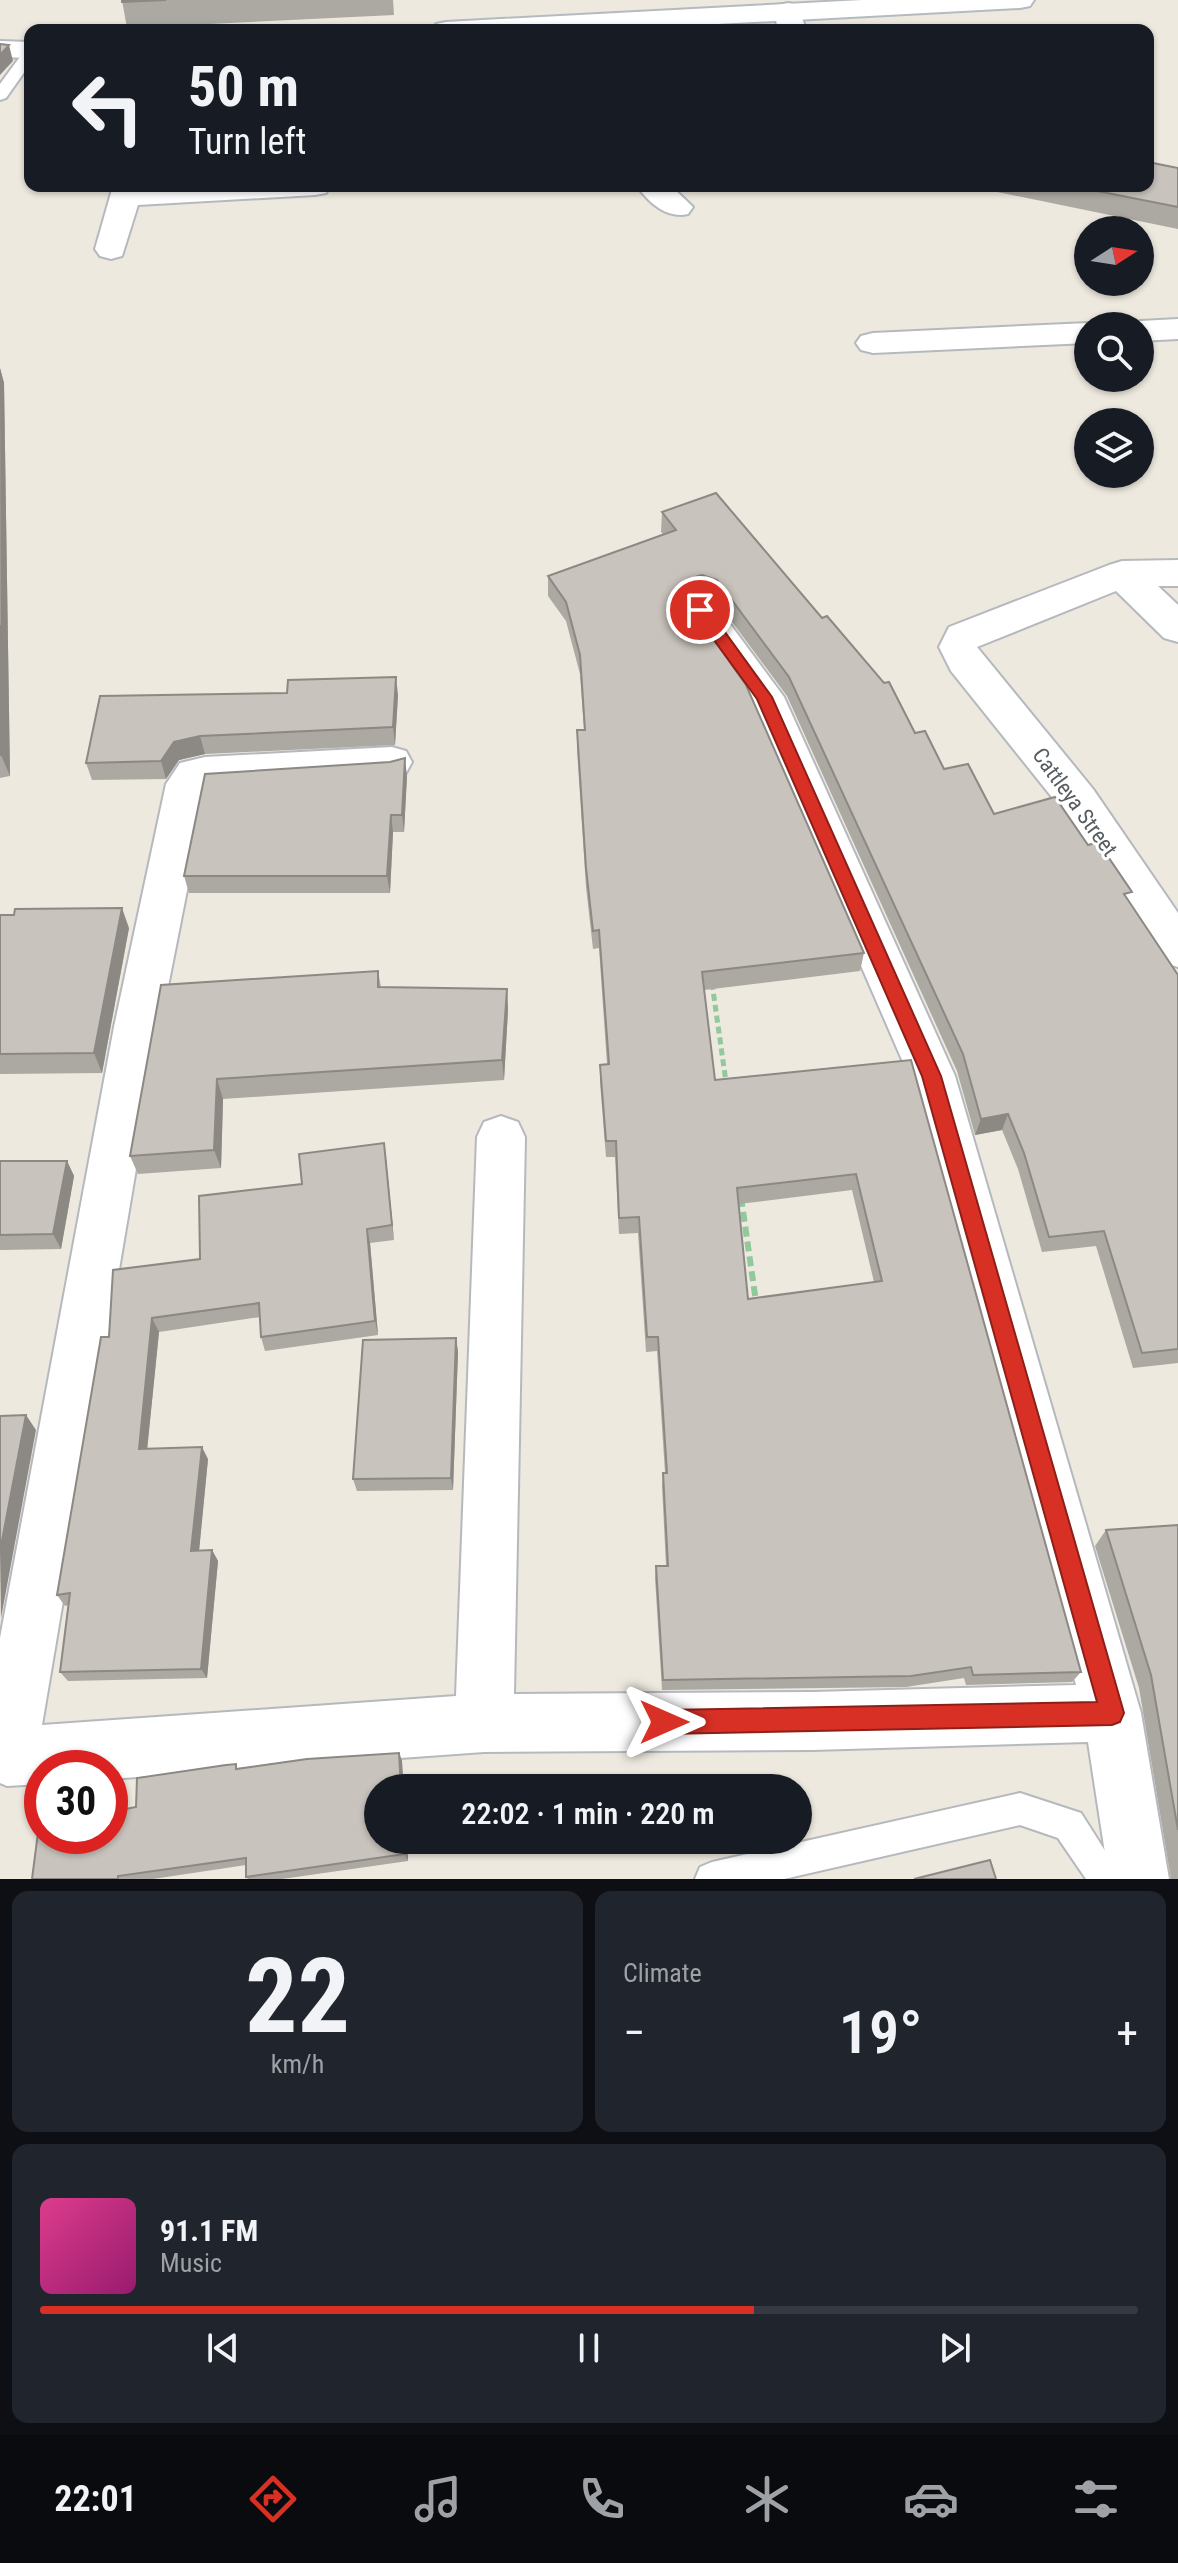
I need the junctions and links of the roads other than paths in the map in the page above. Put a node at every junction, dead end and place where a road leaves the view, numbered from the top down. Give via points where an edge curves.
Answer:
1 (1020, 0) edge
2 (790, 21) edge
3 (675, 24) edge
4 (0, 49) edge
5 (24, 51) edge
6 (24, 60) edge
7 (0, 95) edge
8 (127, 192) edge
9 (659, 192) edge
10 (677, 207) dead end
11 (111, 249) dead end
12 (1178, 329) edge
13 (1154, 330) edge
14 (1074, 334) edge
15 (873, 343) dead end
16 (1178, 573) edge
17 (1122, 574) junction
18 (700, 610) dead end
19 (1178, 628) edge
20 (392, 762) edge
21 (1178, 949) edge
22 (501, 1137) dead end
23 (1112, 1713) junction
24 (484, 1723) junction
25 (712, 1879) edge
26 (1106, 1879) edge
27 (1139, 1879) edge

1 - 2 street
2 - 3 street
4 - 5 street
6 - 7 lane
8 - 11 street
9 - 10 street
12 - 13 street
14 - 15 street
16 - 17 street
17 - 19 street
17 - 21 street, Cattleya Street via 963,637 958,647 1078,800
18 - 23 street via 764,697 932,1076
20 - 24 street via 205,772 187,784 137,1027 7,1757
22 - 24 street
23 - 24 street
23 - 27 street
25 - 26 lane via 1020,1809 1069,1825

